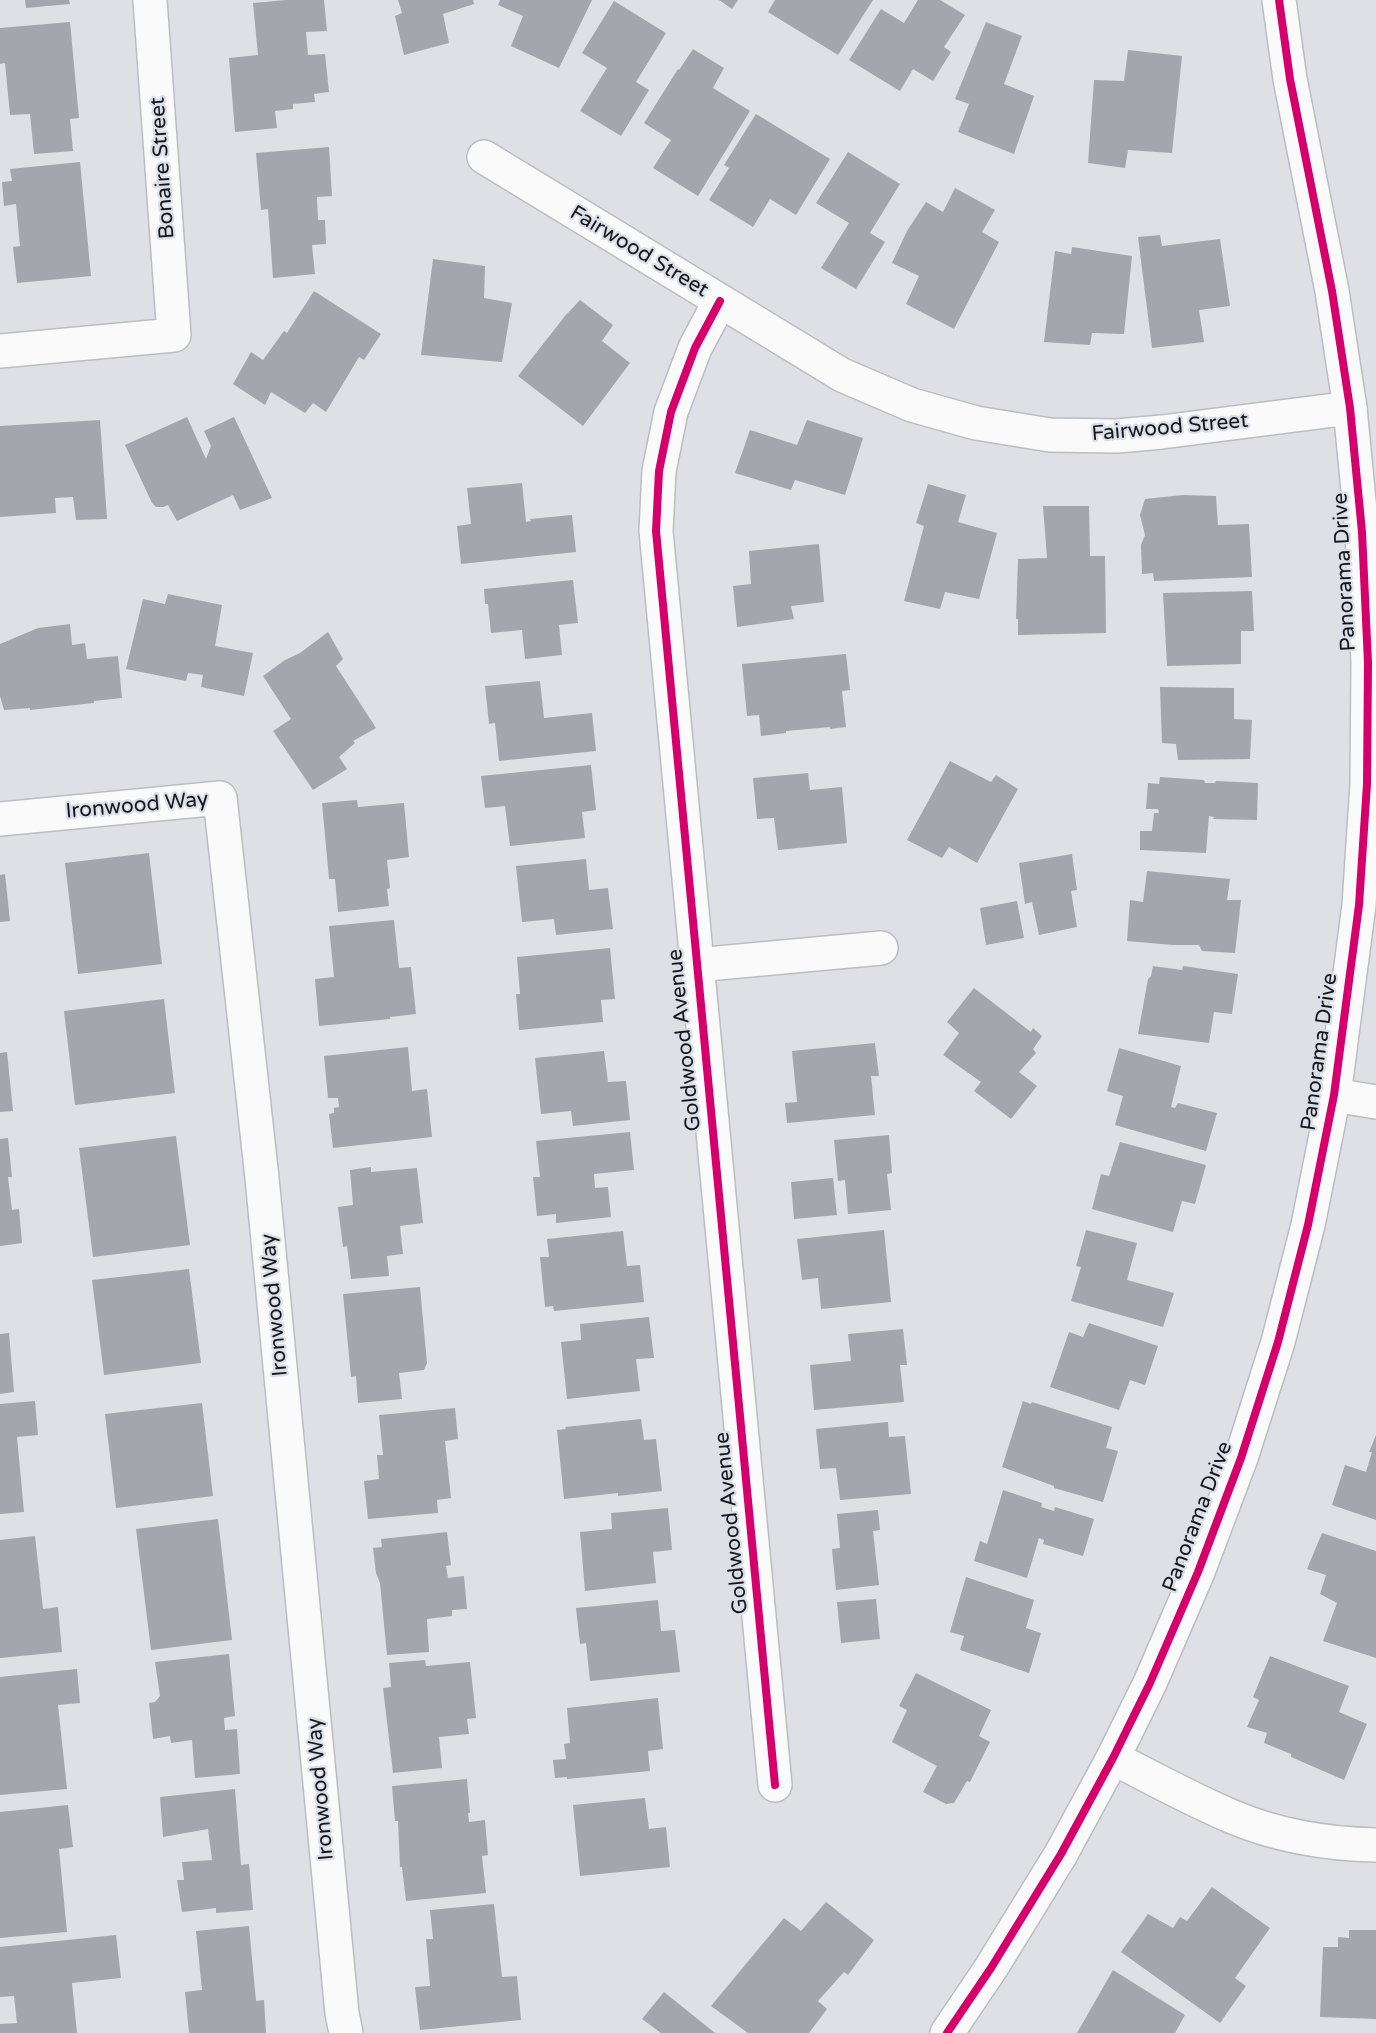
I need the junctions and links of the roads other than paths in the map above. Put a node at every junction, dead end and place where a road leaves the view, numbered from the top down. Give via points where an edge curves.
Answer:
1 (150, 0) edge
2 (1279, 0) edge
3 (484, 157) dead end
4 (720, 301) junction
5 (0, 351) edge
6 (1350, 408) junction
7 (0, 819) edge
8 (881, 948) dead end
9 (696, 965) junction
10 (1334, 1095) junction
11 (1376, 1102) edge
12 (1113, 1758) junction
13 (775, 1785) dead end
14 (1376, 1845) edge
15 (346, 2033) edge
16 (946, 2033) edge

1 - 5 street, Bonaire Street via 174,335
2 - 6 street, Panorama Drive
3 - 4 street, Fairwood Street
4 - 6 street, Fairwood Street via 842,375 912,405 976,423 1050,435 1117,436
4 - 9 street, Goldwood Avenue via 694,348 671,412 660,471 656,531
6 - 10 street, Panorama Drive via 1362,532 1367,784 1359,905
7 - 15 street, Ironwood Way via 220,798 261,1166
8 - 9 street
9 - 13 street, Goldwood Avenue
10 - 11 street
10 - 12 street, Panorama Drive via 1308,1225 1278,1342 1241,1458 1198,1572
12 - 14 street via 1233,1818 1284,1834
12 - 16 street, Panorama Drive via 1061,1854

